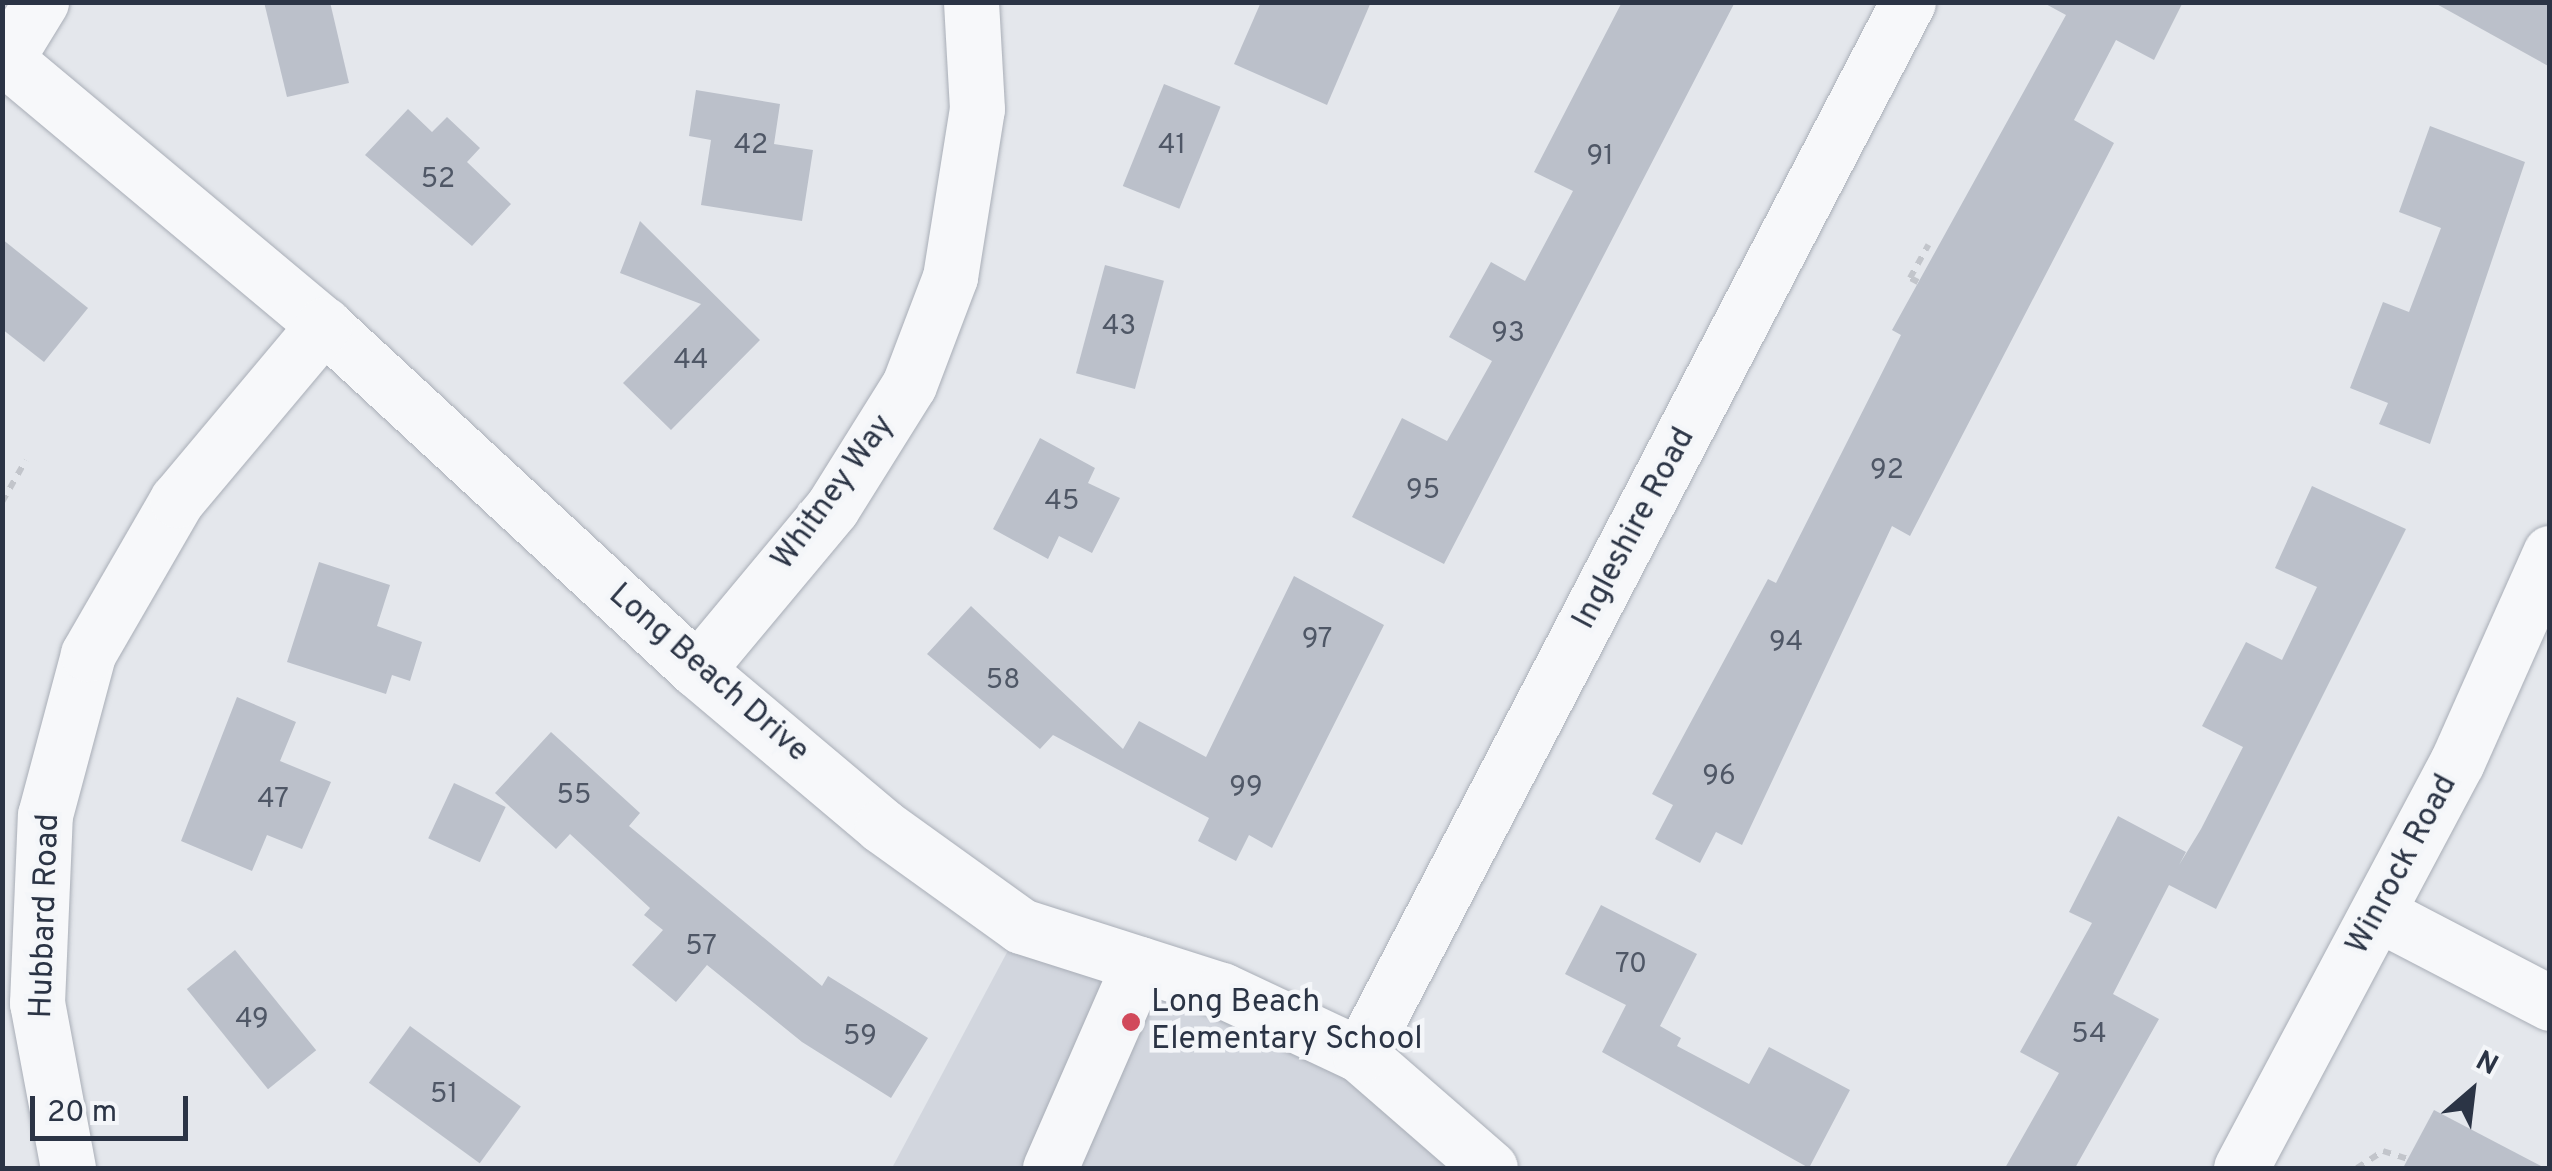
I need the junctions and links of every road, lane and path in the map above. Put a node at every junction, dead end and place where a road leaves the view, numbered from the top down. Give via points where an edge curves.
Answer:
1 (42, 2) edge
2 (971, 2) edge
3 (1908, 2) edge
4 (4, 57) edge
5 (1928, 245) dead end
6 (1918, 282) dead end
7 (324, 325) junction
8 (26, 460) dead end
9 (2, 502) edge
10 (2550, 553) edge
11 (697, 670) junction
12 (2379, 914) junction
13 (1139, 964) junction
14 (2550, 1003) edge
15 (1360, 1055) junction
16 (2408, 1159) dead end
17 (68, 1168) edge
18 (1050, 1168) edge
19 (1490, 1168) edge
20 (2240, 1168) edge
21 (2357, 1168) edge

1 - 4 street
2 - 11 street, Whitney Way via 977,109 962,202 950,276 909,385 832,508
3 - 15 street, Ingleshire Road
4 - 7 street, Long Beach Drive
5 - 6 path via 1910,278
7 - 11 street, Long Beach Drive
7 - 17 street, Hubbard Road via 177,500 88,654 45,815 37,1003
8 - 9 path
10 - 12 street, Winrock Road
11 - 13 street, Long Beach Drive via 882,826 1021,926
12 - 14 street
12 - 20 street, Winrock Road
13 - 15 street, Long Beach Drive via 1222,990
13 - 18 street
15 - 19 street, Long Beach Drive
16 - 21 path via 2383,1151

